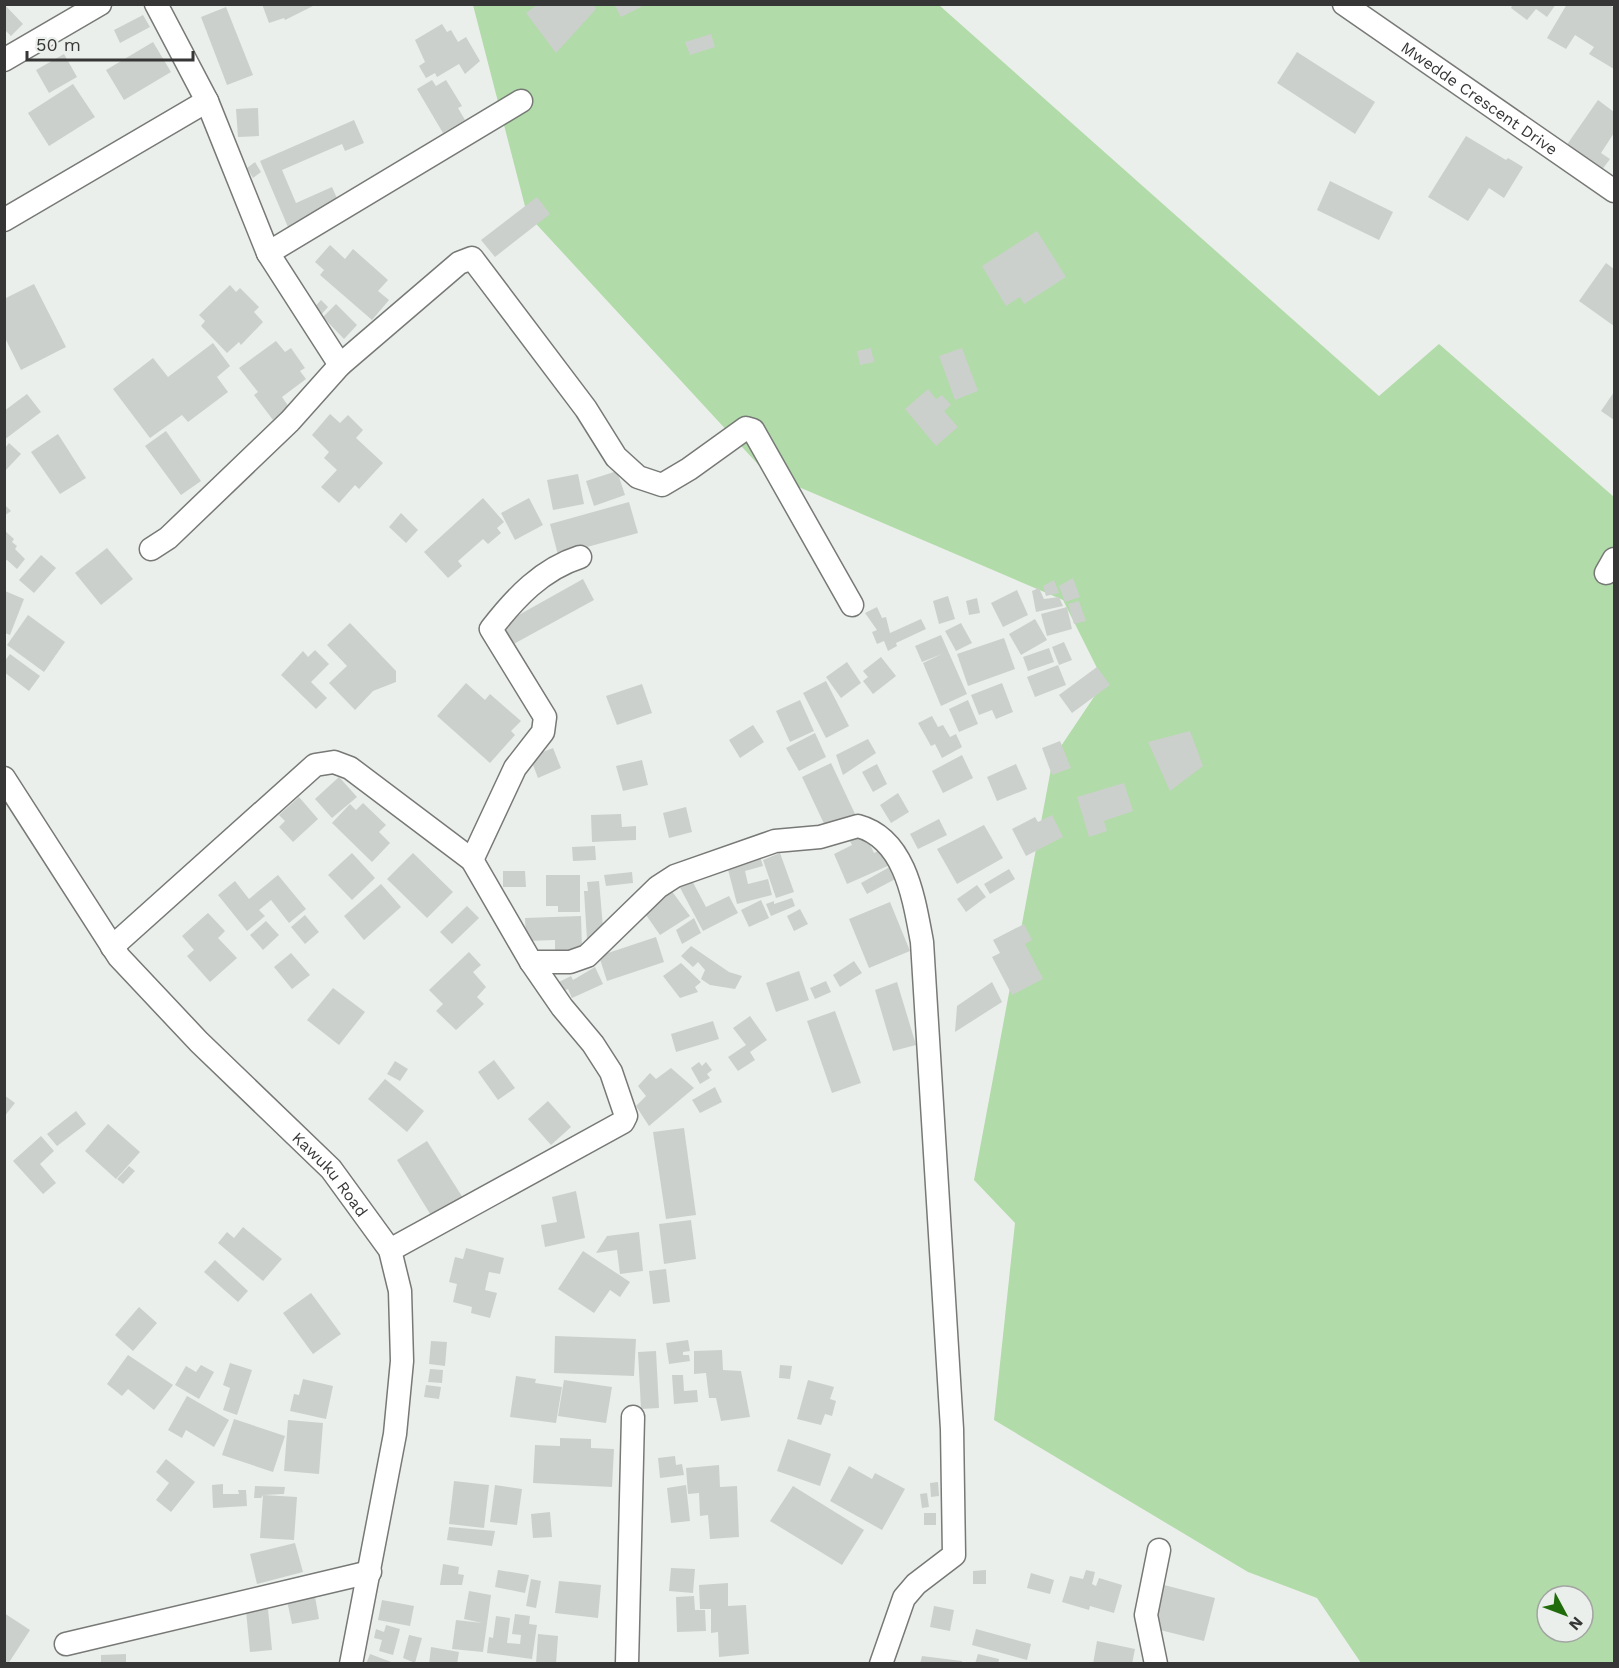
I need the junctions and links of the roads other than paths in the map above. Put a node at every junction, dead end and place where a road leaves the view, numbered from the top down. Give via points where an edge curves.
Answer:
1 (100, 4) edge
2 (156, 4) edge
3 (1344, 4) edge
4 (4, 60) edge
5 (207, 101) junction
6 (521, 101) dead end
7 (1614, 191) edge
8 (4, 220) edge
9 (268, 252) junction
10 (340, 365) junction
11 (151, 549) dead end
12 (580, 557) dead end
13 (852, 605) dead end
14 (4, 778) edge
15 (472, 860) junction
16 (112, 947) junction
17 (531, 962) junction
18 (390, 1250) junction
19 (633, 1417) dead end
20 (1159, 1550) dead end
21 (370, 1572) junction
22 (66, 1644) dead end
23 (351, 1664) edge
24 (627, 1664) edge
25 (881, 1664) edge
26 (1156, 1664) edge

1 - 4 street
2 - 5 street
3 - 7 street, Mwedde Crescent Drive
5 - 8 street
5 - 9 street
6 - 9 street
9 - 10 street
10 - 11 street via 274,436 168,538
10 - 13 street via 459,263 472,258 586,409 616,457 638,477 662,485 746,428 753,430
12 - 15 street via 559,563 514,599 491,629 545,717 543,732 515,768
14 - 16 street, Kawuku Road
15 - 16 street via 350,768 327,762 315,765
15 - 17 street
16 - 18 street, Kawuku Road via 199,1042 331,1169
17 - 18 street via 605,1063 626,1116 623,1122
17 - 25 street via 570,962 587,956 658,887 675,876 775,841 820,837 858,826 880,838 906,871 922,942 952,1429 954,1555 904,1598
18 - 21 street, Kawuku Road via 400,1291 402,1361 395,1434
19 - 24 street
20 - 26 street via 1146,1615
21 - 22 street
21 - 23 street, Kawuku Road

